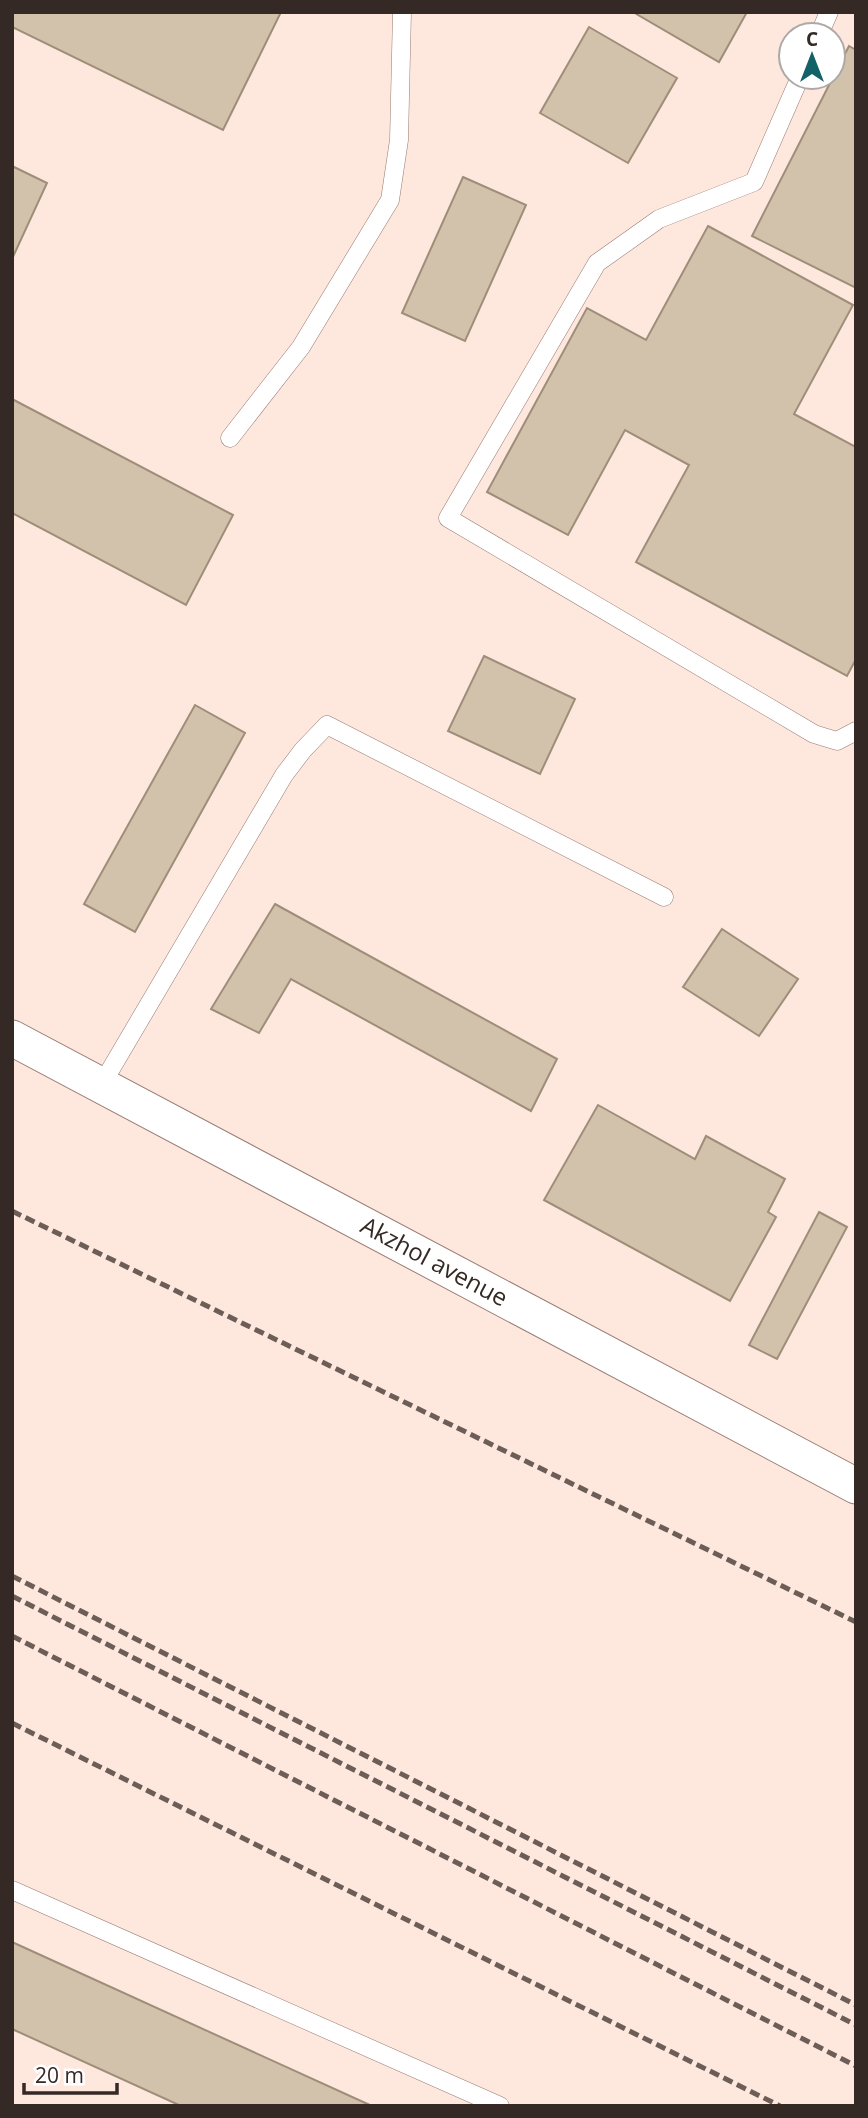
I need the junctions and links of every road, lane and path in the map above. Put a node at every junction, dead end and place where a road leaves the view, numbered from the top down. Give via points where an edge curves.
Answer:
1 (402, 12) edge
2 (794, 91) edge
3 (230, 438) dead end
4 (856, 731) edge
5 (664, 897) dead end
6 (12, 1038) edge
7 (102, 1084) junction
8 (856, 1486) edge
9 (12, 1890) edge
10 (500, 2106) edge

1 - 3 lane via 400,140 390,200 300,347
2 - 4 lane via 754,182 659,219 597,262 449,518 814,734 837,741
5 - 7 lane via 327,725 284,775
6 - 7 street, Akzhol avenue
7 - 8 street, Akzhol avenue
9 - 10 lane

